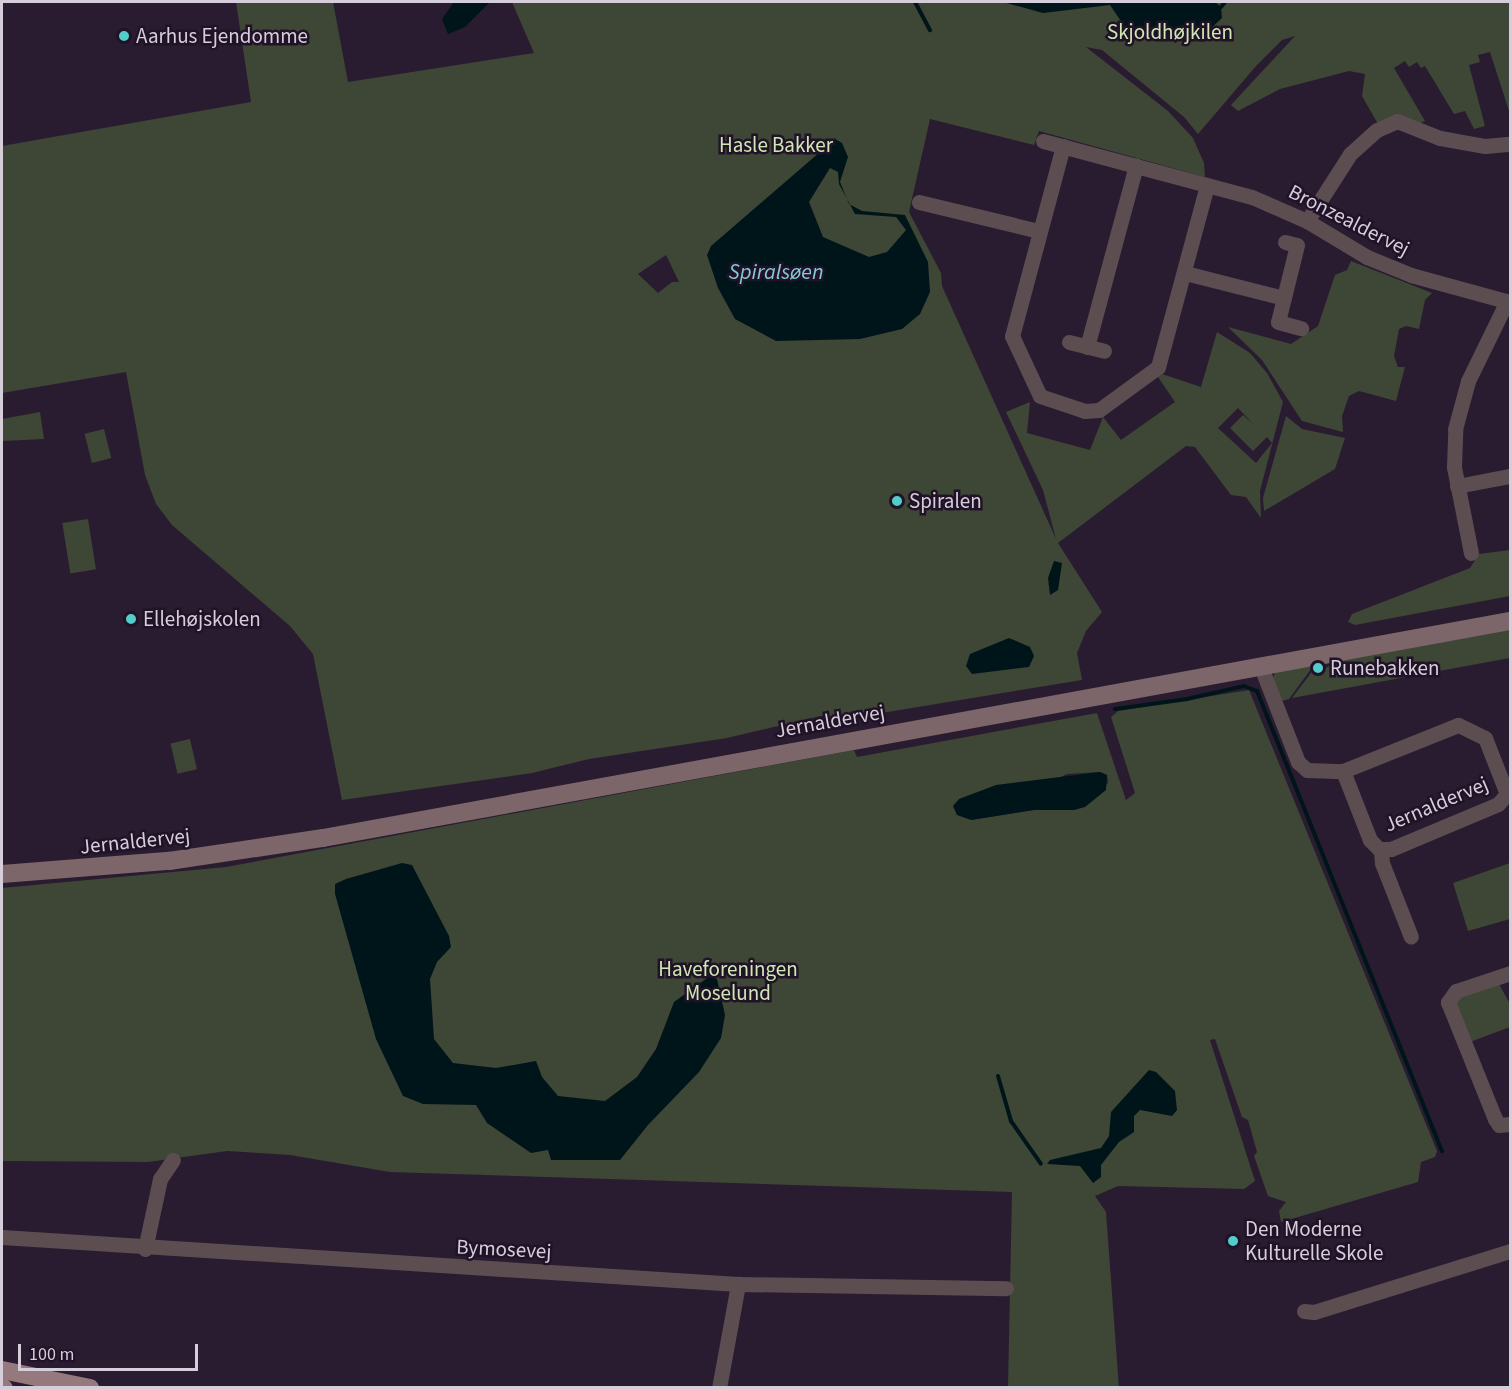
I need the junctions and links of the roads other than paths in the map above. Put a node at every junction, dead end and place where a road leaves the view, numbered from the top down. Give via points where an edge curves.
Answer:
1 (1044, 141) dead end
2 (1510, 144) edge
3 (1063, 146) junction
4 (1136, 165) junction
5 (1207, 185) junction
6 (919, 202) dead end
7 (1306, 221) junction
8 (1039, 231) junction
9 (1285, 242) dead end
10 (1185, 273) junction
11 (1284, 298) junction
12 (1509, 302) edge
13 (1301, 327) dead end
14 (1069, 342) dead end
15 (1087, 347) junction
16 (1104, 351) dead end
17 (1510, 476) edge
18 (1457, 486) junction
19 (1471, 553) dead end
20 (1510, 621) edge
21 (1261, 667) junction
22 (1343, 771) junction
23 (1381, 850) junction
24 (2, 874) edge
25 (1411, 937) dead end
26 (1510, 973) edge
27 (1510, 1124) edge
28 (172, 1160) dead end
29 (2, 1238) edge
30 (145, 1249) junction
31 (1510, 1251) edge
32 (738, 1284) junction
33 (1006, 1288) dead end
34 (1304, 1311) dead end
35 (2, 1370) edge
36 (90, 1388) edge
37 (719, 1388) edge

1 - 3 street, Bronzealdervej
2 - 7 street via 1485,146 1440,138 1397,121 1377,130 1350,154
3 - 4 street, Bronzealdervej
3 - 8 street
4 - 5 street, Bronzealdervej
4 - 15 street
5 - 7 street, Bronzealdervej via 1252,197
5 - 10 street
6 - 8 street
7 - 12 street, Bronzealdervej via 1367,257
8 - 10 street via 1012,336 1038,393 1057,403 1090,412 1100,410 1155,371
9 - 11 street via 1297,245
10 - 11 street
11 - 13 street via 1278,322
12 - 18 street, Bronzealdervej via 1459,406 1453,449
14 - 15 street
15 - 16 street
17 - 18 street
18 - 19 street, Bronzealdervej
20 - 21 street, Jernaldervej
21 - 22 street, Jernaldervej via 1300,765 1311,771
21 - 24 street, Jernaldervej via 407,820 342,824 273,844 169,861
22 - 23 street, Jernaldervej via 1370,840
22 - 23 street, Jernaldervej via 1450,727 1461,726 1486,740 1508,789 1503,802
23 - 25 street, Jernaldervej via 1382,863
26 - 27 street via 1456,991 1448,1002 1495,1119 1499,1125
28 - 30 street via 160,1179
29 - 30 street, Bymosevej
30 - 32 street, Bymosevej
31 - 34 street via 1314,1312
32 - 33 street, Bymosevej
32 - 37 street
35 - 36 main road

